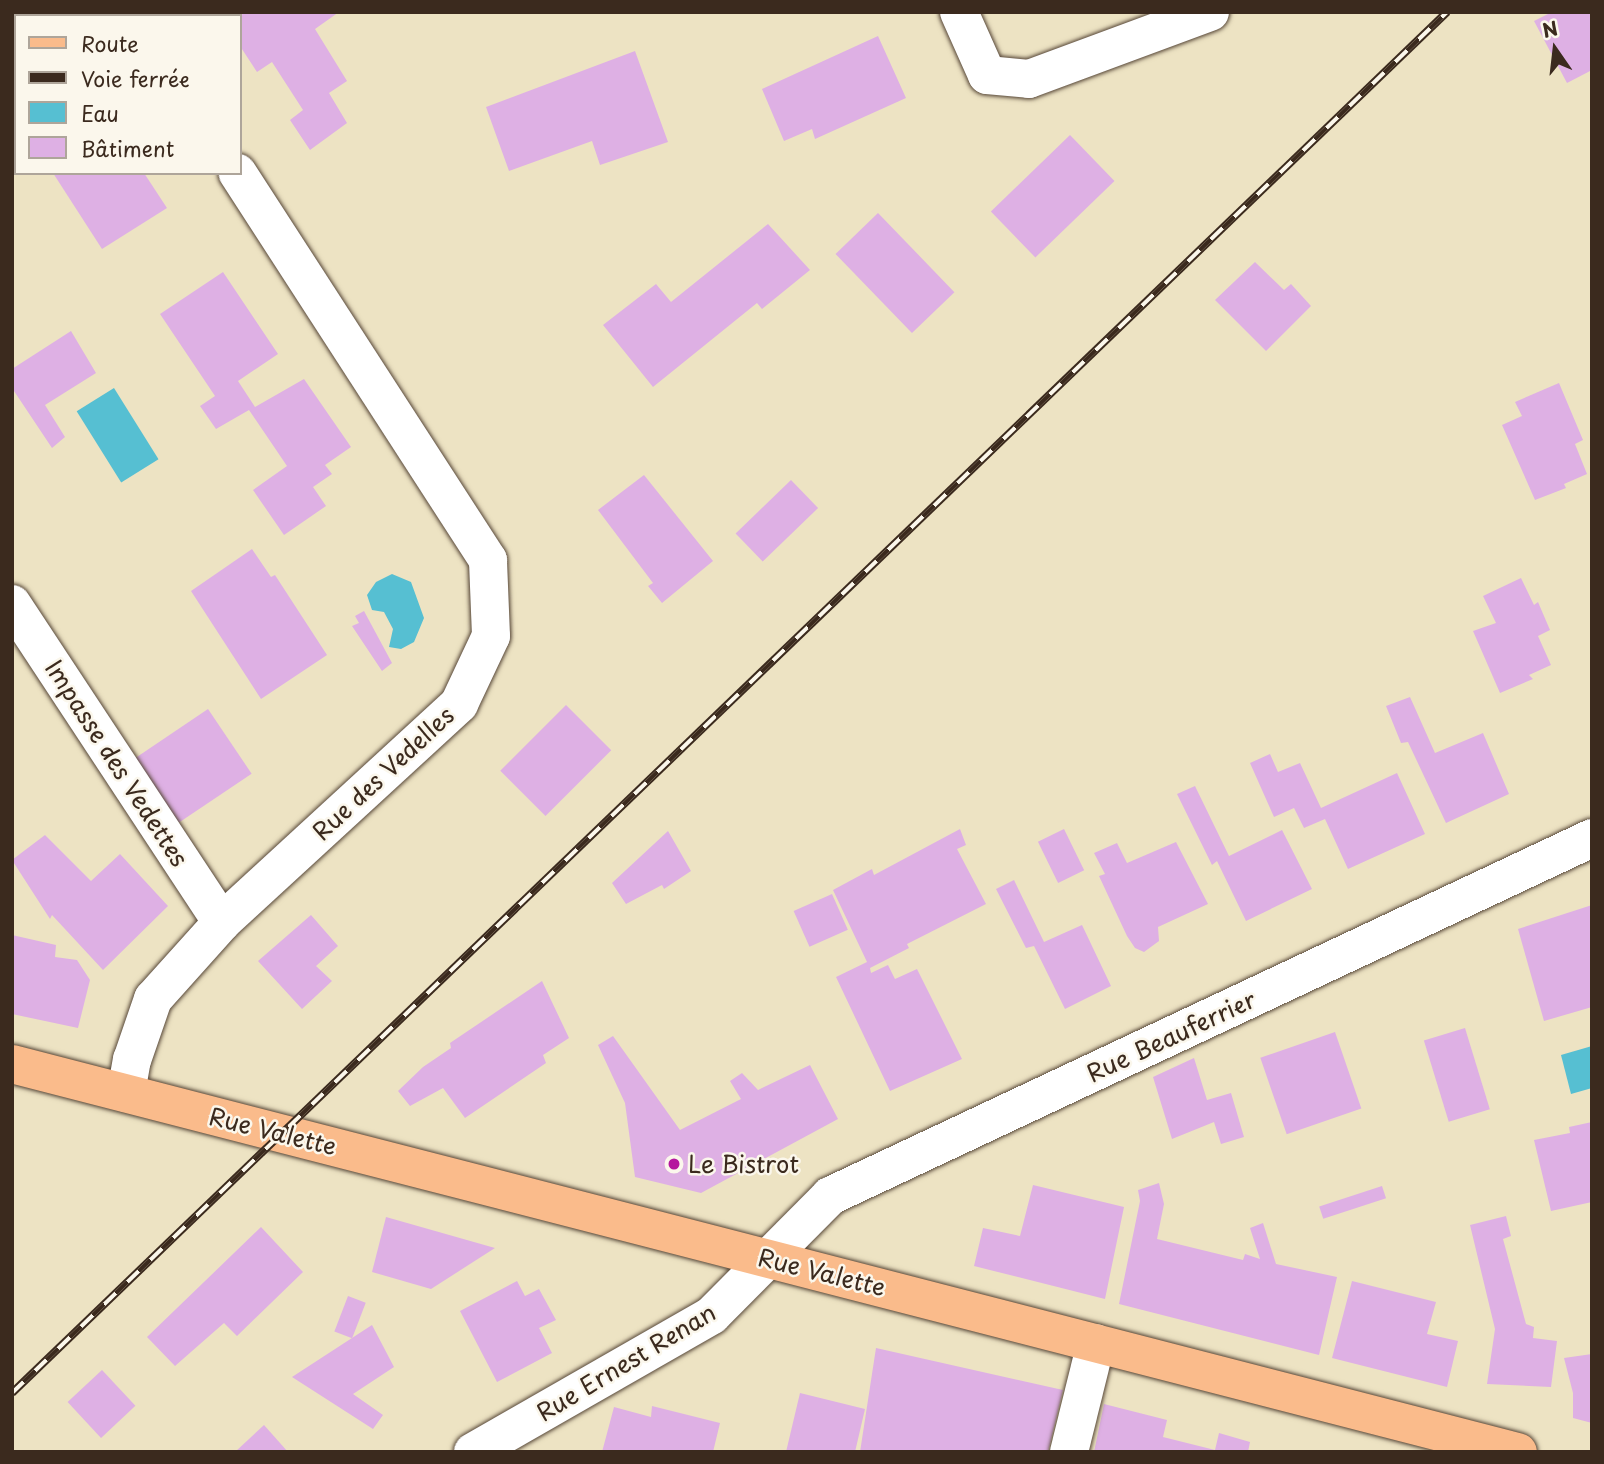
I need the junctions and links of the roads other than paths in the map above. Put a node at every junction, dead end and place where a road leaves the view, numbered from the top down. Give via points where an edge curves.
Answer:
1 (960, 12) edge
2 (1210, 12) edge
3 (239, 175) edge
4 (12, 604) edge
5 (1592, 838) edge
6 (222, 922) junction
7 (12, 1064) edge
8 (126, 1093) junction
9 (767, 1258) junction
10 (1096, 1343) junction
11 (474, 1452) edge
12 (1069, 1452) edge
13 (1518, 1452) edge

1 - 2 street via 987,75 1028,79
3 - 6 street, Rue des Vedelles via 488,560 491,636 459,704
4 - 6 street, Impasse des Vedettes
5 - 9 street, Rue Beauferrier via 830,1196
6 - 8 street, Rue des Vedelles via 153,999
7 - 8 main road, Rue Valette
8 - 9 main road, Rue Valette
9 - 10 main road, Rue Valette
9 - 11 street, Rue Ernest Renan via 712,1315
10 - 12 street
10 - 13 main road, Rue Valette

